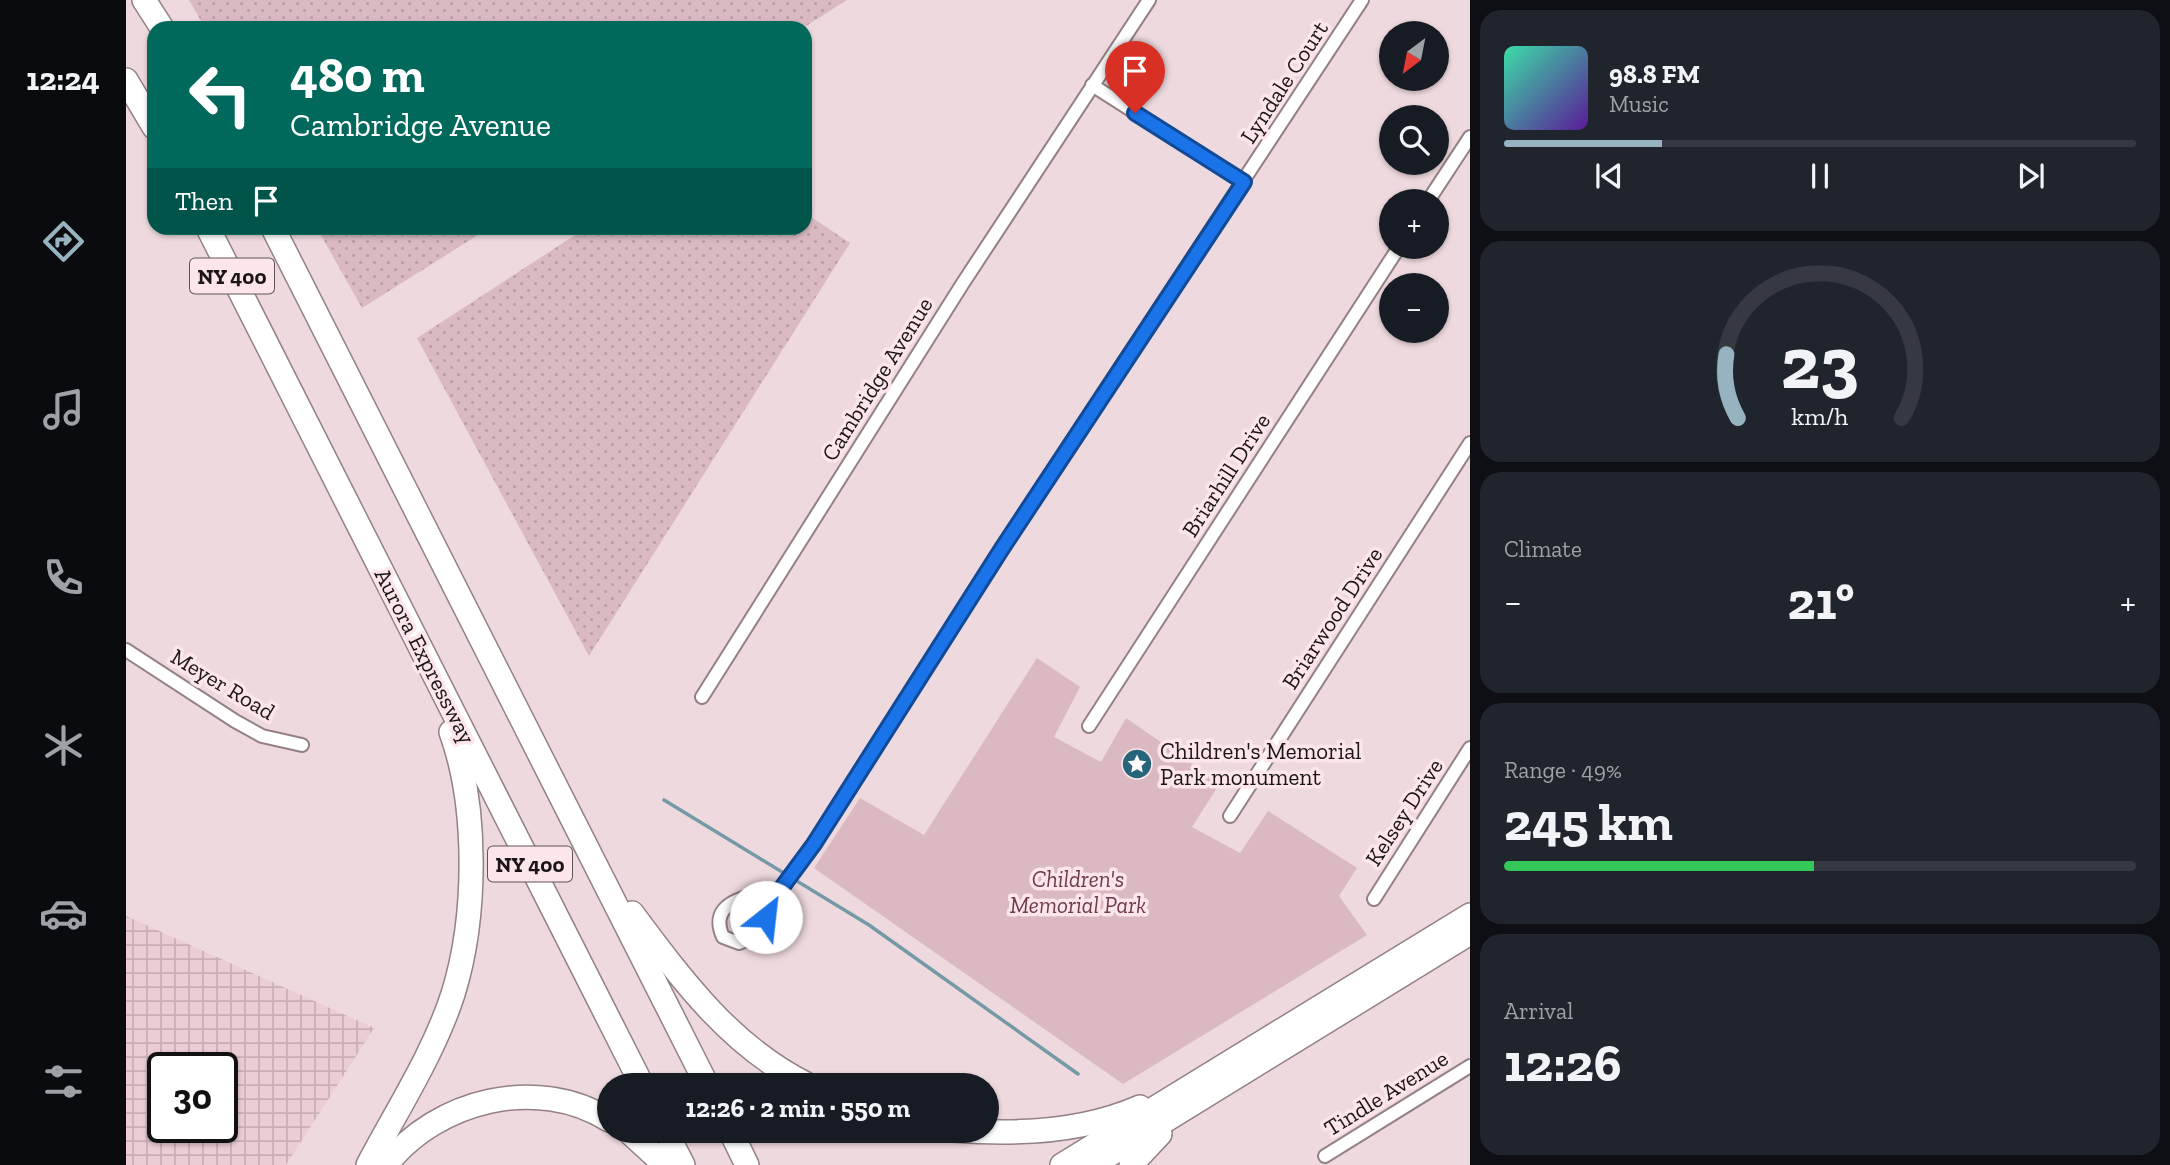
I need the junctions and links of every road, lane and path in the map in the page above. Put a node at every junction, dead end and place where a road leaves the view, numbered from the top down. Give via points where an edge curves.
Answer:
1 (144, 0) edge
2 (1149, 0) edge
3 (1362, 0) edge
4 (158, 21) edge
5 (126, 80) edge
6 (1092, 85) junction
7 (147, 115) edge
8 (1470, 137) edge
9 (1244, 182) junction
10 (1437, 189) edge
11 (212, 235) edge
12 (277, 235) edge
13 (1391, 259) edge
14 (1470, 443) edge
15 (418, 643) junction
16 (126, 650) edge
17 (702, 698) dead end
18 (1089, 726) dead end
19 (302, 745) dead end
20 (1470, 748) edge
21 (1230, 816) dead end
22 (593, 860) junction
23 (780, 890) junction
24 (1374, 899) dead end
25 (1470, 915) edge
26 (1470, 933) edge
27 (1470, 1066) edge
28 (636, 1073) edge
29 (701, 1073) edge
30 (791, 1073) edge
31 (1213, 1083) junction
32 (597, 1115) edge
33 (999, 1132) edge
34 (641, 1143) edge
35 (672, 1143) edge
36 (736, 1143) edge
37 (1325, 1156) dead end
38 (368, 1165) edge
39 (386, 1165) edge
40 (665, 1165) edge
41 (683, 1165) edge
42 (747, 1165) edge
43 (1062, 1165) edge
44 (1093, 1165) edge
45 (1131, 1165) edge

1 - 4 highway
2 - 6 street, Cambridge Avenue
3 - 9 street, Lyndale Court
5 - 7 highway
6 - 9 street
6 - 17 street, Cambridge Avenue
8 - 10 street
9 - 23 street, Lyndale Court
11 - 15 highway, Aurora Expressway / NY 400
12 - 22 highway, NY 400
13 - 18 street, Briarhill Drive
14 - 21 street, Briarwood Drive
15 - 28 highway, Aurora Expressway / NY 400
15 - 38 highway via 458,753 466,796 470,846 467,933 442,1023
16 - 19 street, Meyer Road via 262,736
20 - 24 street, Kelsey Drive
22 - 29 highway, NY 400
22 - 30 highway via 690,991 726,1028
23 - 23 street, Lyndale Court via 753,936 739,943 723,937 719,918 723,909 734,900
25 - 31 highway
26 - 31 highway
27 - 37 street, Tindle Avenue
31 - 33 highway via 1087,1124
31 - 43 highway
31 - 44 highway
31 - 45 highway
32 - 39 highway via 548,1099 499,1099 469,1106 427,1127
34 - 40 highway
35 - 41 highway
36 - 42 highway

